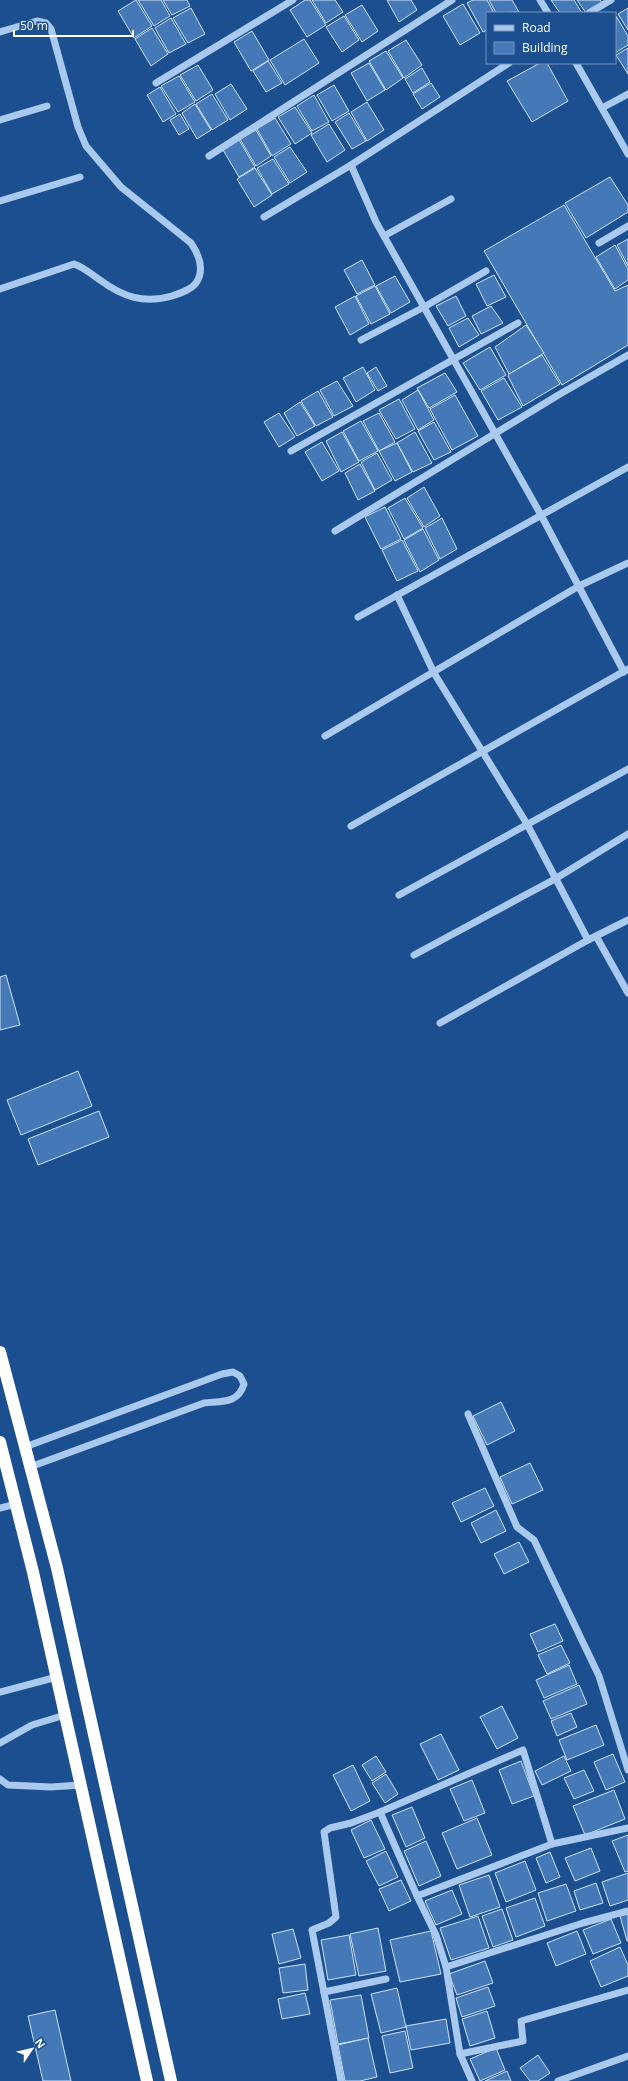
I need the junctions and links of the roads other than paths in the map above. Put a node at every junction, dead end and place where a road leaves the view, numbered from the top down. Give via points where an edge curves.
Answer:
1 (293, 0) edge
2 (452, 0) edge
3 (540, 0) edge
4 (611, 0) edge
5 (547, 12) edge
6 (591, 12) edge
7 (0, 32) edge
8 (507, 64) edge
9 (577, 64) edge
10 (156, 83) dead end
11 (628, 94) edge
12 (47, 106) dead end
13 (602, 108) junction
14 (0, 120) edge
15 (628, 154) edge
16 (209, 156) dead end
17 (351, 165) junction
18 (80, 177) dead end
19 (451, 199) dead end
20 (0, 201) edge
21 (264, 217) dead end
22 (628, 226) edge
23 (384, 236) junction
24 (599, 243) dead end
25 (486, 271) dead end
26 (0, 290) edge
27 (424, 307) junction
28 (518, 323) dead end
29 (361, 340) dead end
30 (628, 355) edge
31 (454, 361) junction
32 (495, 434) junction
33 (291, 451) dead end
34 (628, 467) edge
35 (541, 515) junction
36 (335, 531) dead end
37 (628, 563) edge
38 (579, 586) junction
39 (398, 595) junction
40 (358, 616) dead end
41 (626, 670) edge
42 (434, 673) junction
43 (325, 736) dead end
44 (481, 752) junction
45 (628, 769) edge
46 (527, 824) junction
47 (351, 826) dead end
48 (628, 834) edge
49 (555, 878) junction
50 (399, 894) dead end
51 (628, 920) edge
52 (596, 936) junction
53 (588, 940) junction
54 (414, 955) dead end
55 (628, 993) edge
56 (440, 1023) dead end
57 (0, 1352) edge
58 (468, 1414) dead end
59 (0, 1442) edge
60 (25, 1447) junction
61 (2, 1460) edge
62 (30, 1467) junction
63 (16, 1504) junction
64 (0, 1508) edge
65 (57, 1677) junction
66 (0, 1692) edge
67 (66, 1715) junction
68 (0, 1743) edge
69 (628, 1770) edge
70 (0, 1779) edge
71 (81, 1785) junction
72 (380, 1812) junction
73 (628, 1828) edge
74 (552, 1844) junction
75 (417, 1896) junction
76 (628, 1911) edge
77 (446, 1967) junction
78 (386, 1979) dead end
79 (628, 1990) edge
80 (324, 1992) junction
81 (460, 2054) junction
82 (628, 2056) edge
83 (147, 2081) edge
84 (171, 2081) edge
85 (341, 2081) edge
86 (472, 2081) edge
87 (558, 2081) edge

1 - 10 street
2 - 16 street
3 - 5 street
4 - 6 street
7 - 26 street via 37,20 46,23 51,29 78,127 86,146 121,188 192,243 198,253 201,267 200,277 193,287 161,299 148,300 118,292 85,268 74,264
8 - 17 street
9 - 13 street
11 - 13 street
12 - 14 street
13 - 15 street
17 - 21 street
17 - 23 street
18 - 20 street
19 - 23 street
22 - 24 street
23 - 27 street
25 - 27 street
27 - 29 street
27 - 31 street
28 - 31 street
30 - 32 street
31 - 32 street
31 - 33 street
32 - 35 street
32 - 36 street
34 - 35 street
35 - 38 street
35 - 39 street
37 - 38 street
38 - 41 street
38 - 42 street
39 - 40 street
39 - 42 street
41 - 44 street
42 - 43 street
42 - 44 street
44 - 46 street
44 - 47 street
45 - 46 street
46 - 49 street
46 - 50 street
48 - 49 street
49 - 53 street
49 - 54 street
51 - 52 street
52 - 53 street
52 - 55 street
53 - 56 street
57 - 60 highway
58 - 69 street via 516,1526 534,1540 599,1676
59 - 61 highway
60 - 62 highway
60 - 62 street via 222,1374 233,1372 240,1376 244,1384 236,1398 204,1403
61 - 63 highway
62 - 84 highway via 57,1568
63 - 64 street
63 - 65 highway
65 - 66 street
65 - 67 highway
67 - 68 street via 32,1725
67 - 71 highway
70 - 71 street via 8,1785
71 - 83 highway
72 - 74 street via 523,1750
72 - 75 street
72 - 80 street via 324,1832 336,1917 312,1930
73 - 74 street
74 - 75 street
75 - 77 street via 436,1935
76 - 77 street
77 - 81 street
78 - 80 street
79 - 81 street via 521,2021 523,2041
80 - 85 street
81 - 86 street
82 - 87 street

